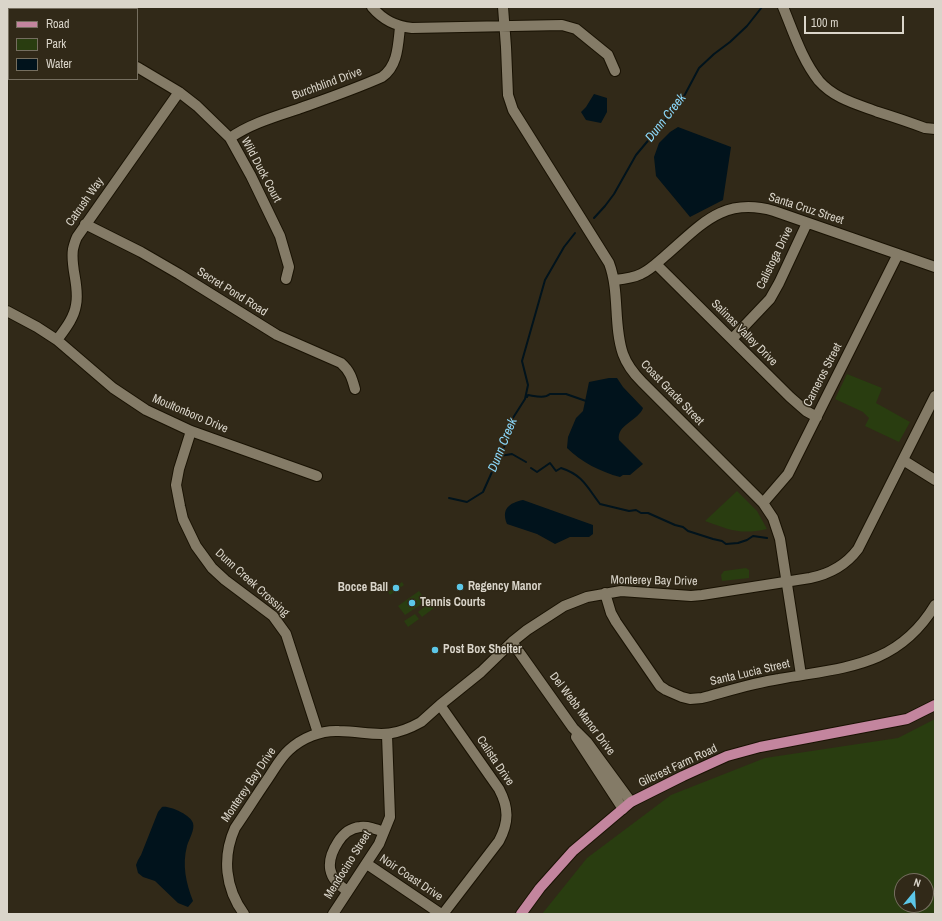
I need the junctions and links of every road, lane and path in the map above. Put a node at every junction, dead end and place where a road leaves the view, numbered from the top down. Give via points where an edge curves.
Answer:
1 (372, 7) edge
2 (503, 7) edge
3 (783, 7) edge
4 (505, 26) junction
5 (400, 27) junction
6 (138, 68) edge
7 (615, 71) dead end
8 (179, 92) junction
9 (935, 129) edge
10 (230, 138) junction
11 (807, 223) junction
12 (85, 224) junction
13 (898, 254) junction
14 (656, 264) junction
15 (935, 267) edge
16 (286, 279) dead end
17 (614, 280) junction
18 (7, 311) edge
19 (732, 339) junction
20 (57, 340) junction
21 (355, 389) dead end
22 (935, 396) edge
23 (817, 417) junction
24 (190, 431) junction
25 (903, 460) junction
26 (317, 476) dead end
27 (935, 480) edge
28 (763, 503) junction
29 (786, 581) junction
30 (605, 593) junction
31 (935, 605) edge
32 (512, 642) junction
33 (801, 675) junction
34 (440, 705) junction
35 (935, 705) edge
36 (573, 728) junction
37 (318, 733) junction
38 (387, 735) junction
39 (632, 802) junction
40 (623, 809) junction
41 (384, 832) junction
42 (367, 864) junction
43 (348, 891) junction
44 (244, 914) edge
45 (334, 914) edge
46 (442, 914) edge
47 (521, 914) edge

1 - 5 street via 381,17
2 - 4 street, Coast Grade Street
3 - 9 street via 804,57 825,87 848,101 925,128
4 - 5 street
4 - 7 street via 562,25 576,29 608,55
4 - 17 street, Coast Grade Street via 508,95 513,110 606,256
5 - 10 street, Burchblind Drive via 396,56 388,72 382,77 261,121
6 - 8 street, Wild Duck Court
8 - 10 street, Wild Duck Court
8 - 12 street, Catrush Way
10 - 16 street, Wild Duck Court via 252,176 280,236 289,267
11 - 13 street, Santa Cruz Street
11 - 14 street, Santa Cruz Street via 765,208 746,206 727,210 706,221
11 - 19 street, Calistoga Drive via 770,299
12 - 20 street, Catrush Way via 73,249 78,292 76,306 72,319
12 - 21 street, Secret Pond Road via 179,274 276,335 341,363 352,377
13 - 15 street, Santa Cruz Street
13 - 23 street, Carneros Street
14 - 17 street, Santa Cruz Street via 639,275
14 - 19 street, Salinas Valley Drive
17 - 28 street, Coast Grade Street via 620,341 630,368
18 - 20 street, Moultonboro Drive
19 - 23 street, Salinas Valley Drive via 798,405
20 - 24 street, Moultonboro Drive via 113,388 146,410
22 - 25 street, Monterey Bay Drive
23 - 28 street, Carneros Street via 788,474
24 - 26 street, Moultonboro Drive
24 - 37 street, Dunn Creek Crossing via 176,485 183,519 196,546 212,568 269,613 283,629
25 - 27 street
25 - 29 street, Monterey Bay Drive via 858,548 849,559 842,566 826,574
28 - 29 street, Coast Grade Street via 770,513 780,539
29 - 30 street, Monterey Bay Drive via 697,596 633,591
29 - 33 street, Coast Grade Street
30 - 32 street, Monterey Bay Drive via 564,606
30 - 33 street, Santa Lucia Street via 616,622 655,679 674,694 690,699 702,698
31 - 33 street, Santa Lucia Street via 912,634 889,652 864,663
32 - 34 street, Monterey Bay Drive via 481,672
32 - 36 street, Del Webb Manor Drive
34 - 38 street, Monterey Bay Drive via 408,730
34 - 46 street, Calista Drive via 499,789 507,813 505,830 499,840
35 - 39 main road, Gilcrest Farm Road via 907,720 784,742 728,756
36 - 39 street, Del Webb Manor Drive via 587,742
36 - 40 street via 586,753
37 - 38 street, Monterey Bay Drive via 339,731
37 - 44 street, Monterey Bay Drive via 289,750 230,838 226,873 228,885
38 - 41 street, Mendocino Street via 390,817
39 - 40 main road, Gilcrest Farm Road
40 - 47 main road, Gilcrest Farm Road via 573,851
41 - 42 street, Mendocino Street
41 - 43 street via 371,828 356,828 343,835 332,850 329,860 330,871 335,881
42 - 43 street, Mendocino Street
42 - 46 street, Noir Coast Drive
43 - 45 street, Mendocino Street

